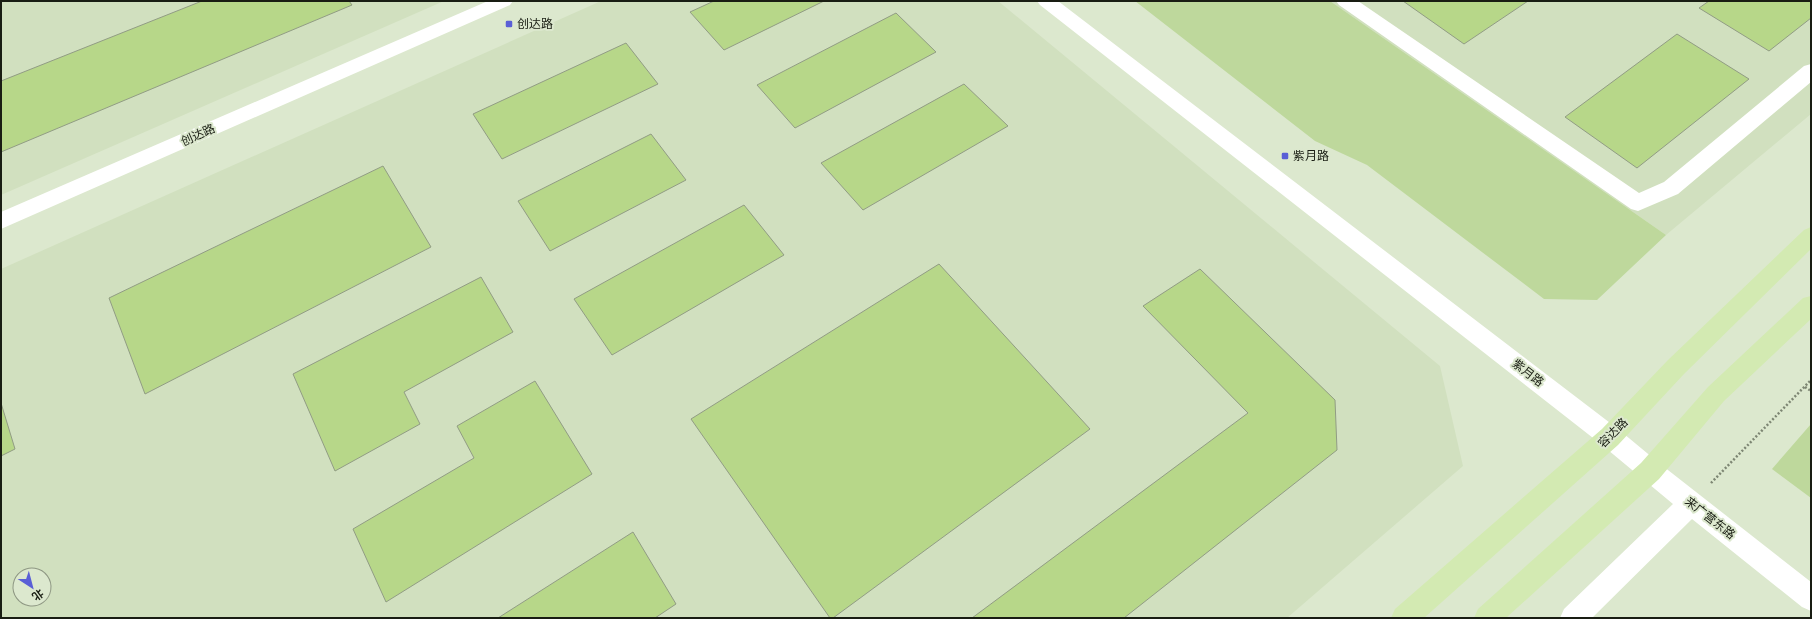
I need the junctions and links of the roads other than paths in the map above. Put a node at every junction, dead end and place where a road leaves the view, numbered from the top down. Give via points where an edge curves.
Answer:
1 (504, 1) edge
2 (1046, 1) edge
3 (1345, 1) edge
4 (1811, 71) edge
5 (1, 222) edge
6 (1811, 236) edge
7 (1811, 305) edge
8 (1610, 437) junction
9 (1650, 471) junction
10 (1691, 503) junction
11 (1811, 598) edge
12 (1404, 618) edge
13 (1487, 618) edge
14 (1573, 618) edge

1 - 5 street, 创达路
2 - 8 street, 紫月路
3 - 4 street via 1638,203 1671,188
6 - 8 main road, 容达路 via 1676,367
7 - 9 main road via 1716,394
8 - 9 street, 来广营东路
8 - 12 main road, 容达路
9 - 10 street, 来广营东路
9 - 13 main road
10 - 11 street, 来广营东路
10 - 14 street

